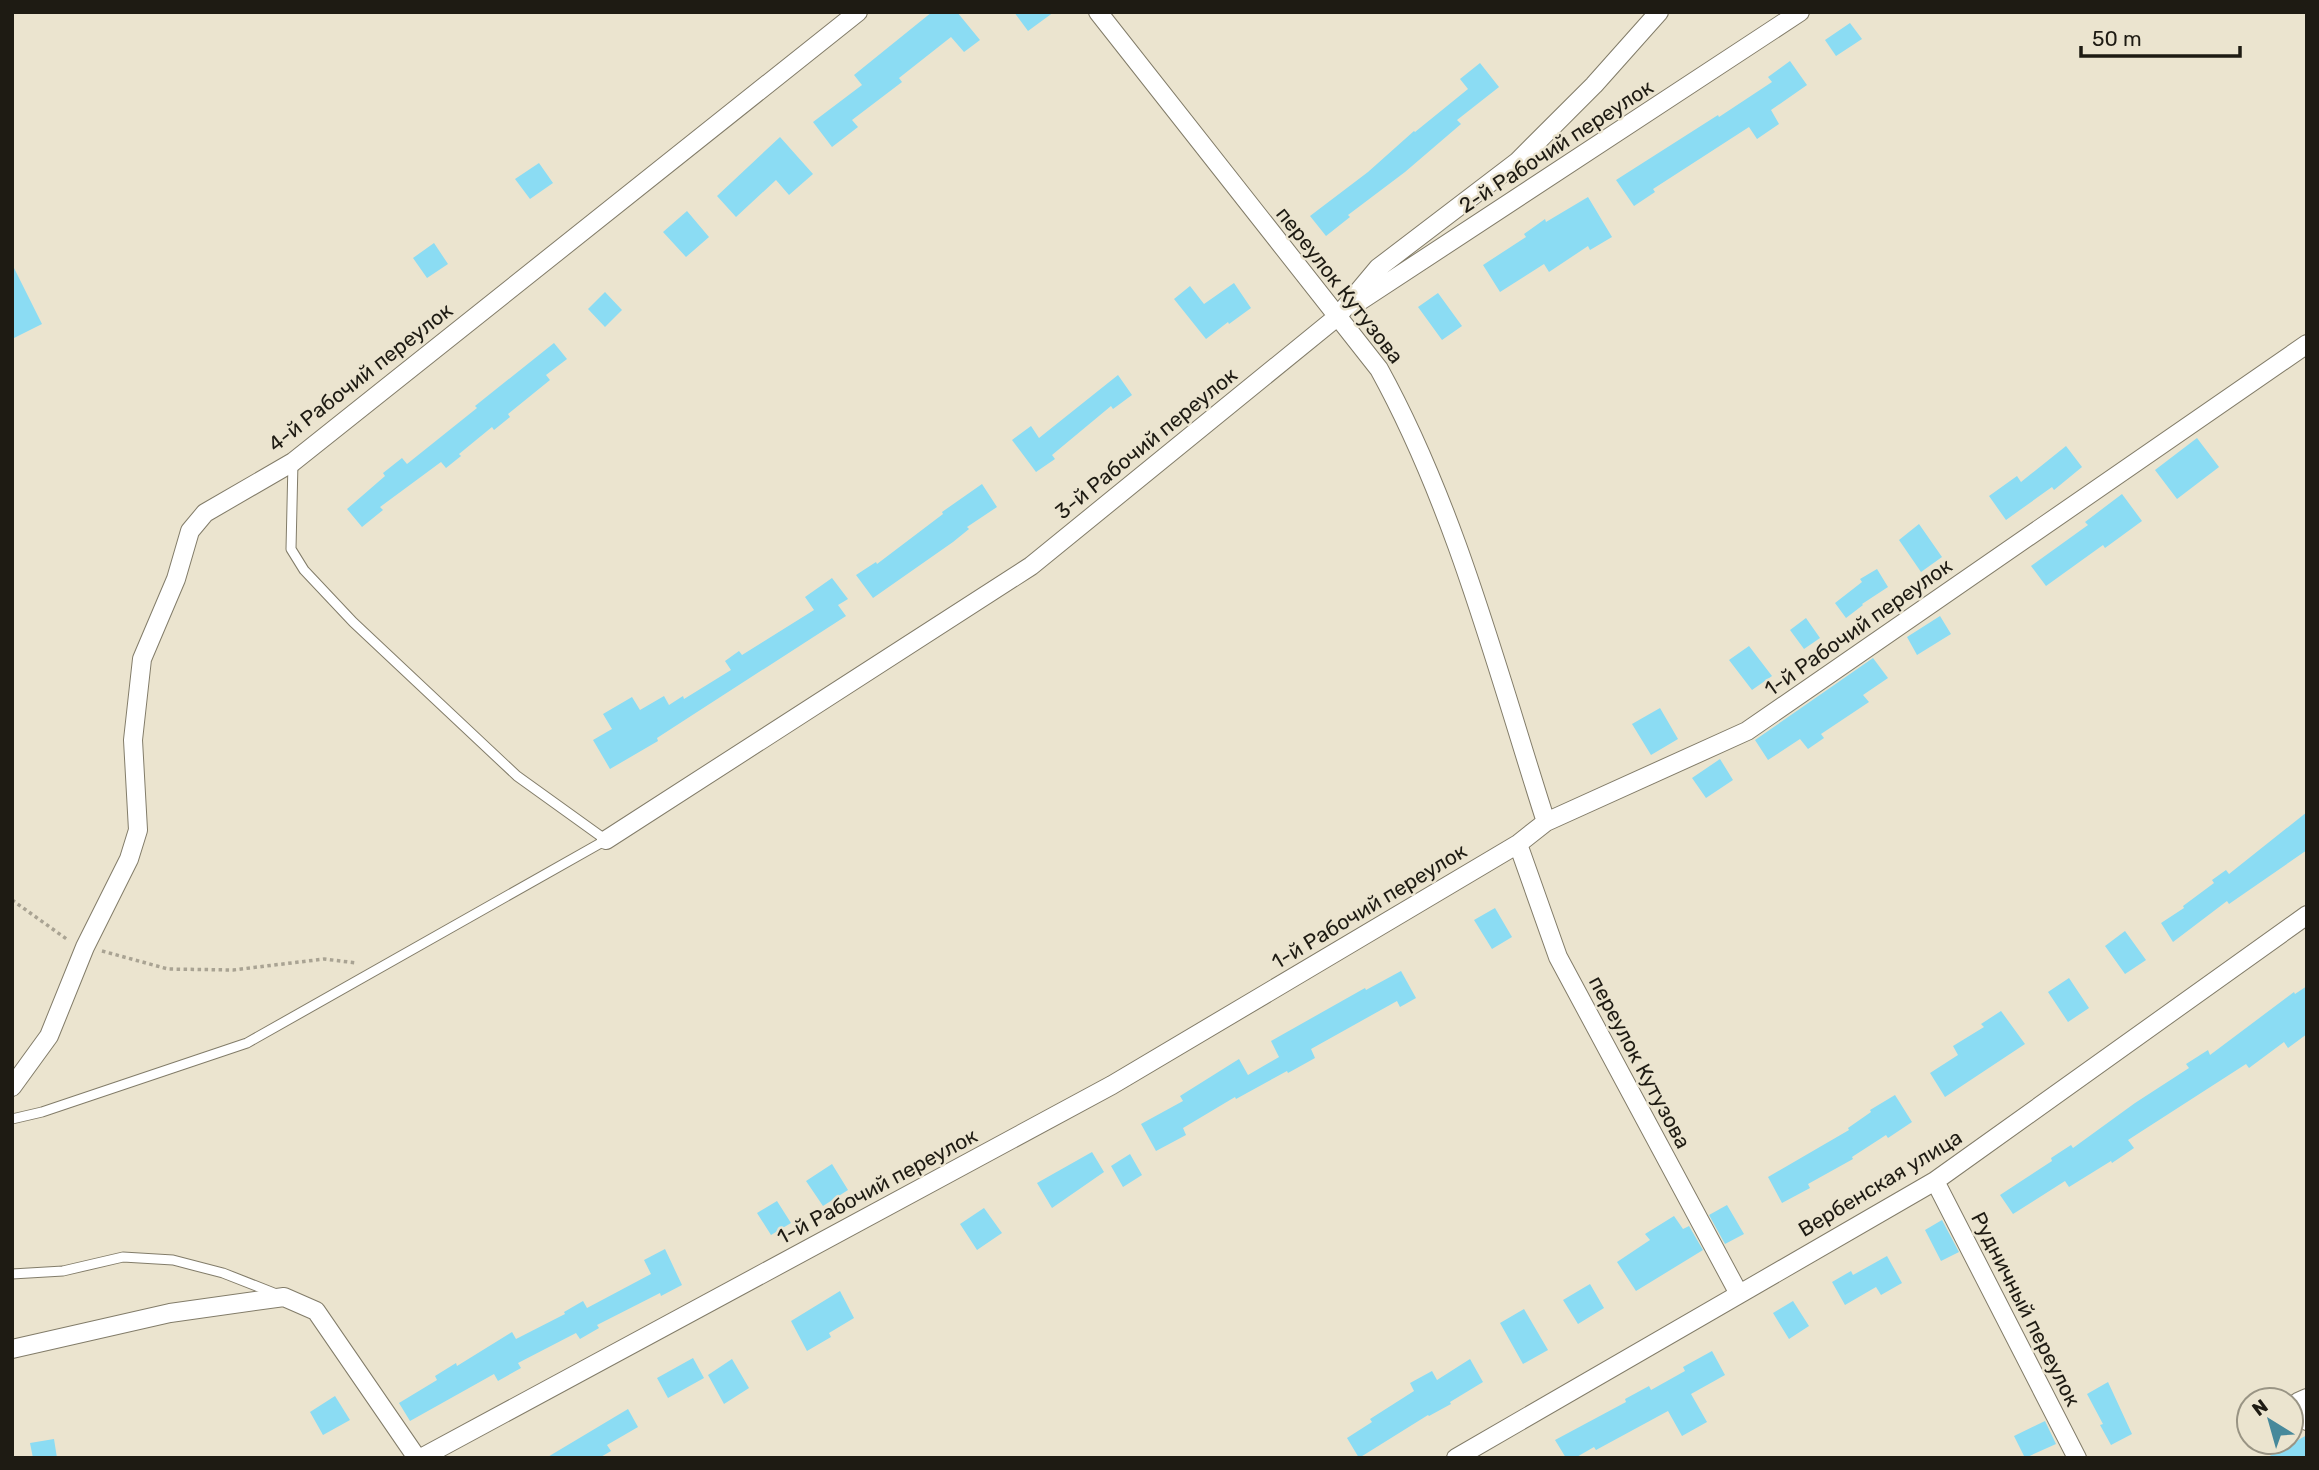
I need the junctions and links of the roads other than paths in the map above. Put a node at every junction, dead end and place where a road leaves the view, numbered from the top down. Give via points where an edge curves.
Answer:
1 (858, 12) edge
2 (1098, 12) edge
3 (1659, 12) edge
4 (1800, 12) edge
5 (1337, 317) junction
6 (2307, 344) edge
7 (293, 462) junction
8 (1546, 822) junction
9 (606, 840) junction
10 (1518, 844) junction
11 (2307, 915) edge
12 (12, 1087) edge
13 (12, 1119) edge
14 (1935, 1181) junction
15 (12, 1274) edge
16 (1739, 1294) junction
17 (284, 1297) junction
18 (12, 1349) edge
19 (2307, 1398) edge
20 (2307, 1421) edge
21 (419, 1458) edge
22 (1456, 1458) edge
23 (2077, 1458) edge

1 - 7 street, 4-й Рабочий переулок
2 - 5 street, переулок Кутузова
3 - 5 street, 3-й Рабочий переулок via 1517,162 1378,268
4 - 5 street, 2-й Рабочий переулок
5 - 8 street, переулок Кутузова via 1380,369 1450,524
5 - 9 street, 3-й Рабочий переулок via 1031,566
6 - 8 street, 1-й Рабочий переулок via 1747,731
7 - 9 lane via 291,549 304,570 517,776
7 - 12 street, 4-й Рабочий переулок via 205,513 190,531 176,579 142,660 134,740 138,830 129,859 85,947 49,1036
8 - 10 street, 1-й Рабочий переулок
9 - 13 lane via 247,1043
10 - 16 street, переулок Кутузова via 1558,957
10 - 21 street, 1-й Рабочий переулок via 1112,1085
11 - 14 street, Вербенская улица
14 - 16 street, Вербенская улица
14 - 23 street, Рудничный переулок
15 - 17 lane via 63,1271 122,1257 173,1260
16 - 22 street, Вербенская улица
17 - 18 street via 170,1313
17 - 21 street via 316,1311
19 - 20 street via 2298,1402

